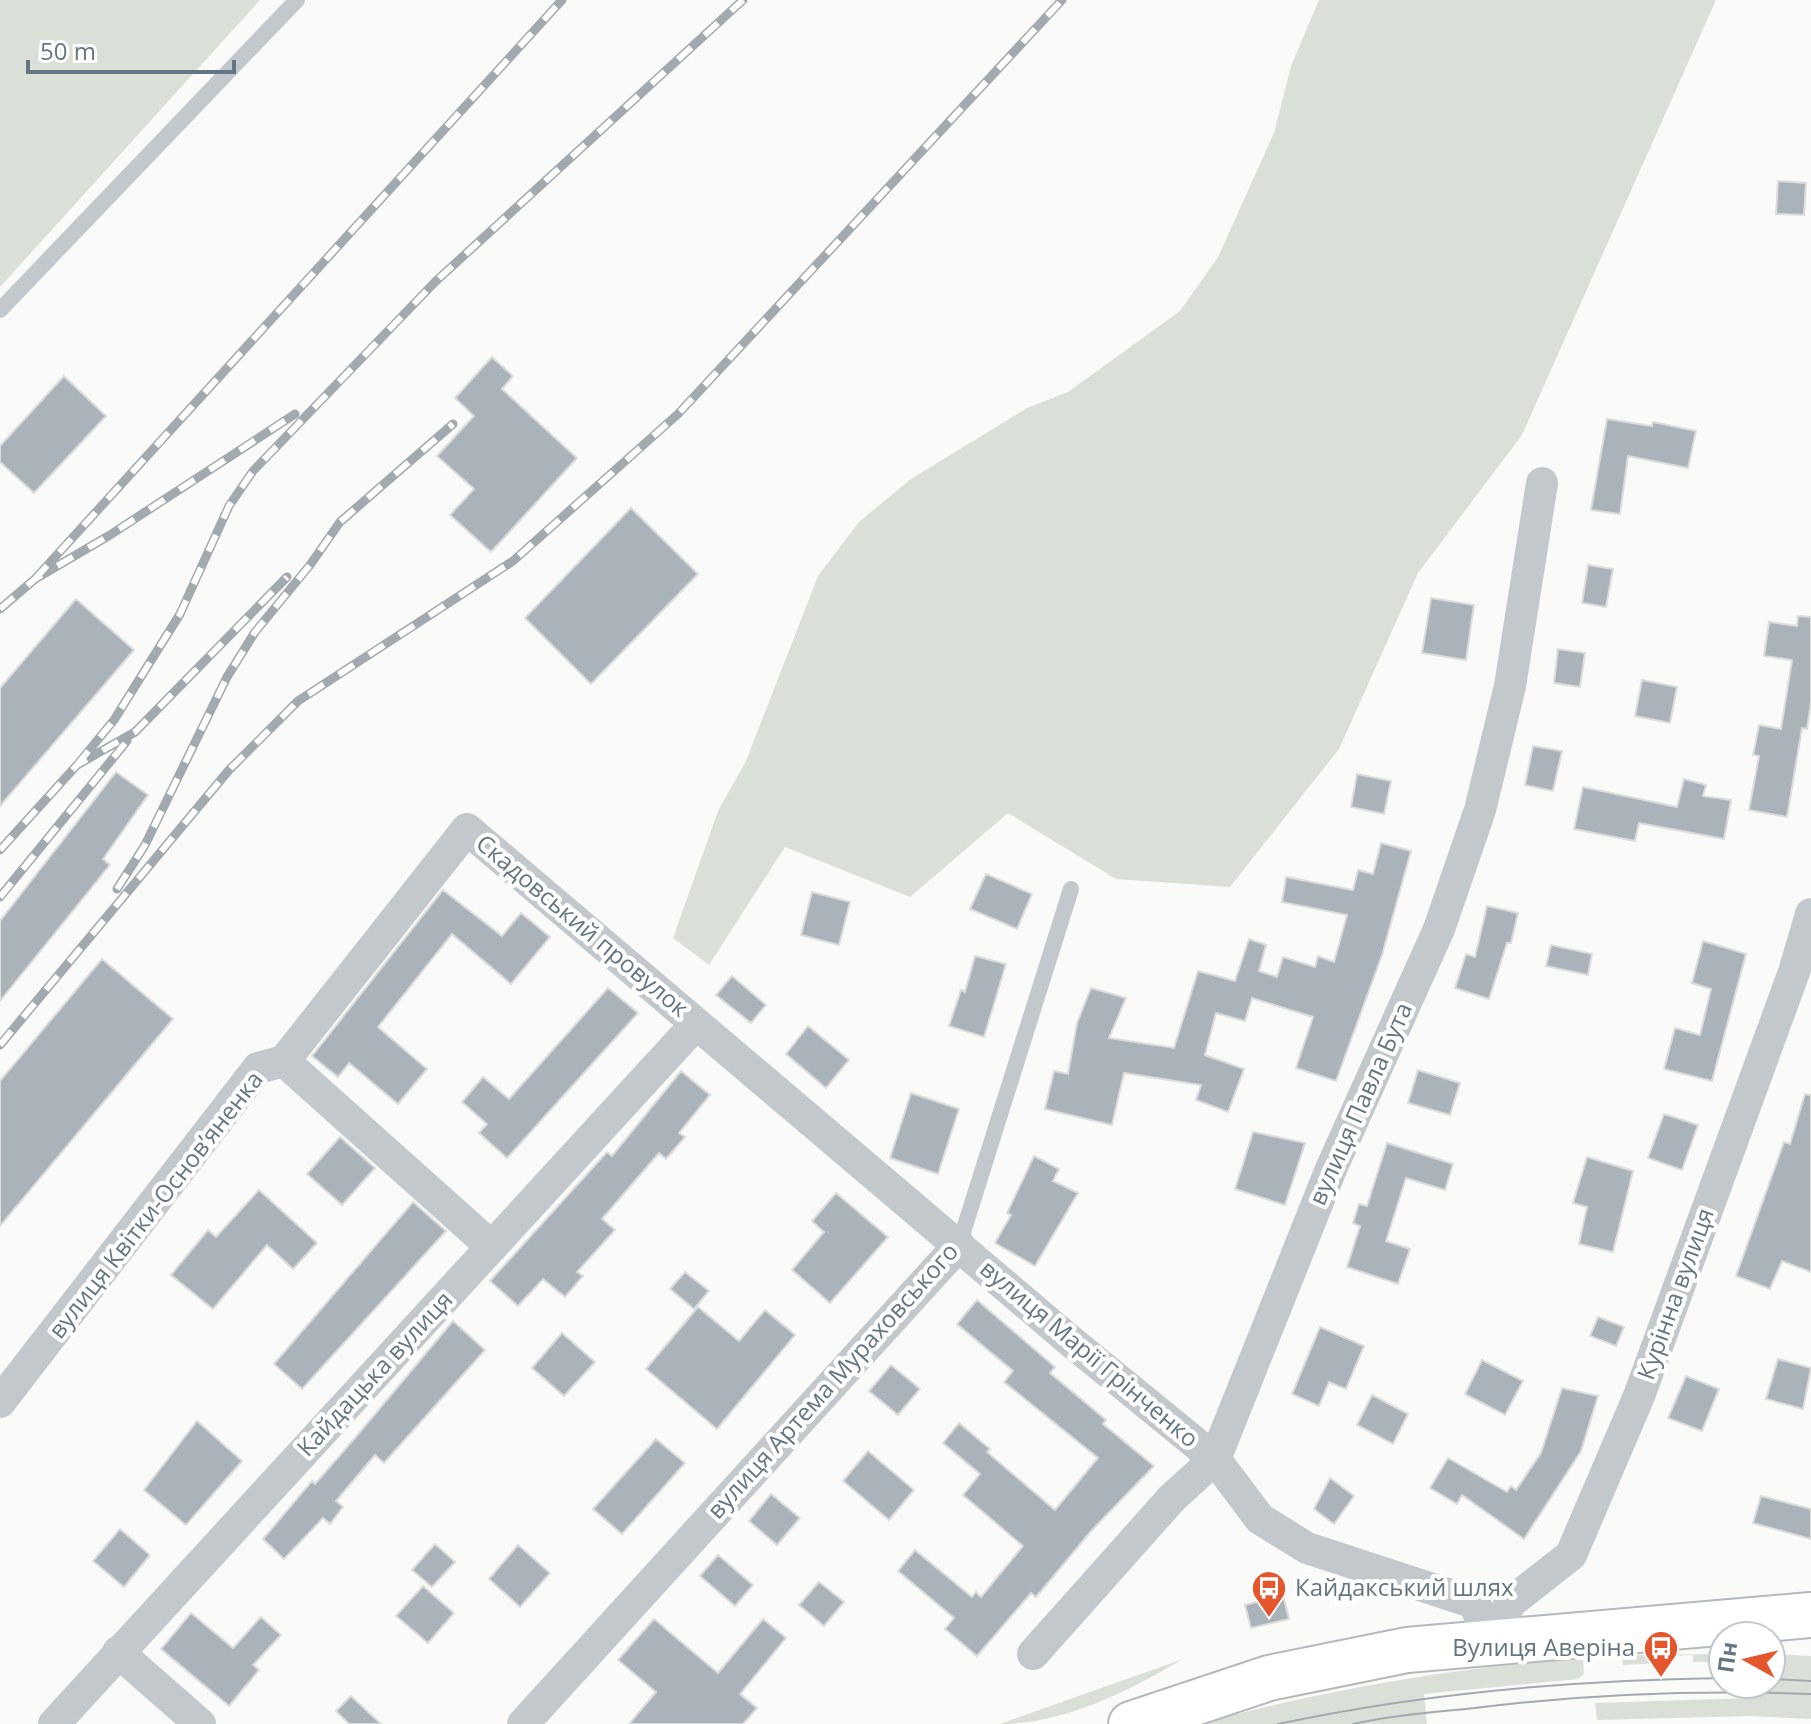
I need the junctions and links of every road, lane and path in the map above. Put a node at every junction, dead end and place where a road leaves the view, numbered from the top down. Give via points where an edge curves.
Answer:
1 (297, 0) edge
2 (0, 310) edge
3 (1542, 483) dead end
4 (467, 829) joint
5 (1071, 889) dead end
6 (1811, 914) edge
7 (696, 1024) junction
8 (284, 1061) junction
9 (959, 1245) junction
10 (492, 1247) junction
11 (0, 1402) edge
12 (1215, 1459) junction
13 (1811, 1615) edge
14 (1488, 1642) junction
15 (118, 1652) junction
16 (1033, 1654) dead end
17 (54, 1724) edge
18 (200, 1724) edge
19 (523, 1724) edge
20 (1131, 1724) edge

1 - 2 lane
3 - 12 street, вулиця Павла Бута via 1510,686 1480,810 1439,929 1331,1169
4 - 7 street, Скадовський провулок
4 - 8 street, вулиця Квітки-Основʼяненка
5 - 9 lane, вулиця Артема Мураховського
6 - 14 street, Курінна вулиця via 1639,1396 1571,1555 1511,1602
7 - 9 street, вулиця Марії Грінченко
7 - 10 street, Кайдацька вулиця
8 - 10 street
8 - 11 street, вулиця Квітки-Основʼяненка via 258,1068
9 - 12 street, вулиця Марії Грінченко
9 - 19 street, вулиця Артема Мураховського
10 - 15 street, Кайдацька вулиця
12 - 14 street, вулиця Марії Грінченко via 1260,1519 1307,1548 1475,1603
12 - 16 street, вулиця Павла Бута via 1172,1498
13 - 14 highway
14 - 20 highway via 1407,1650 1269,1678
15 - 17 street, Кайдацька вулиця
15 - 18 street

